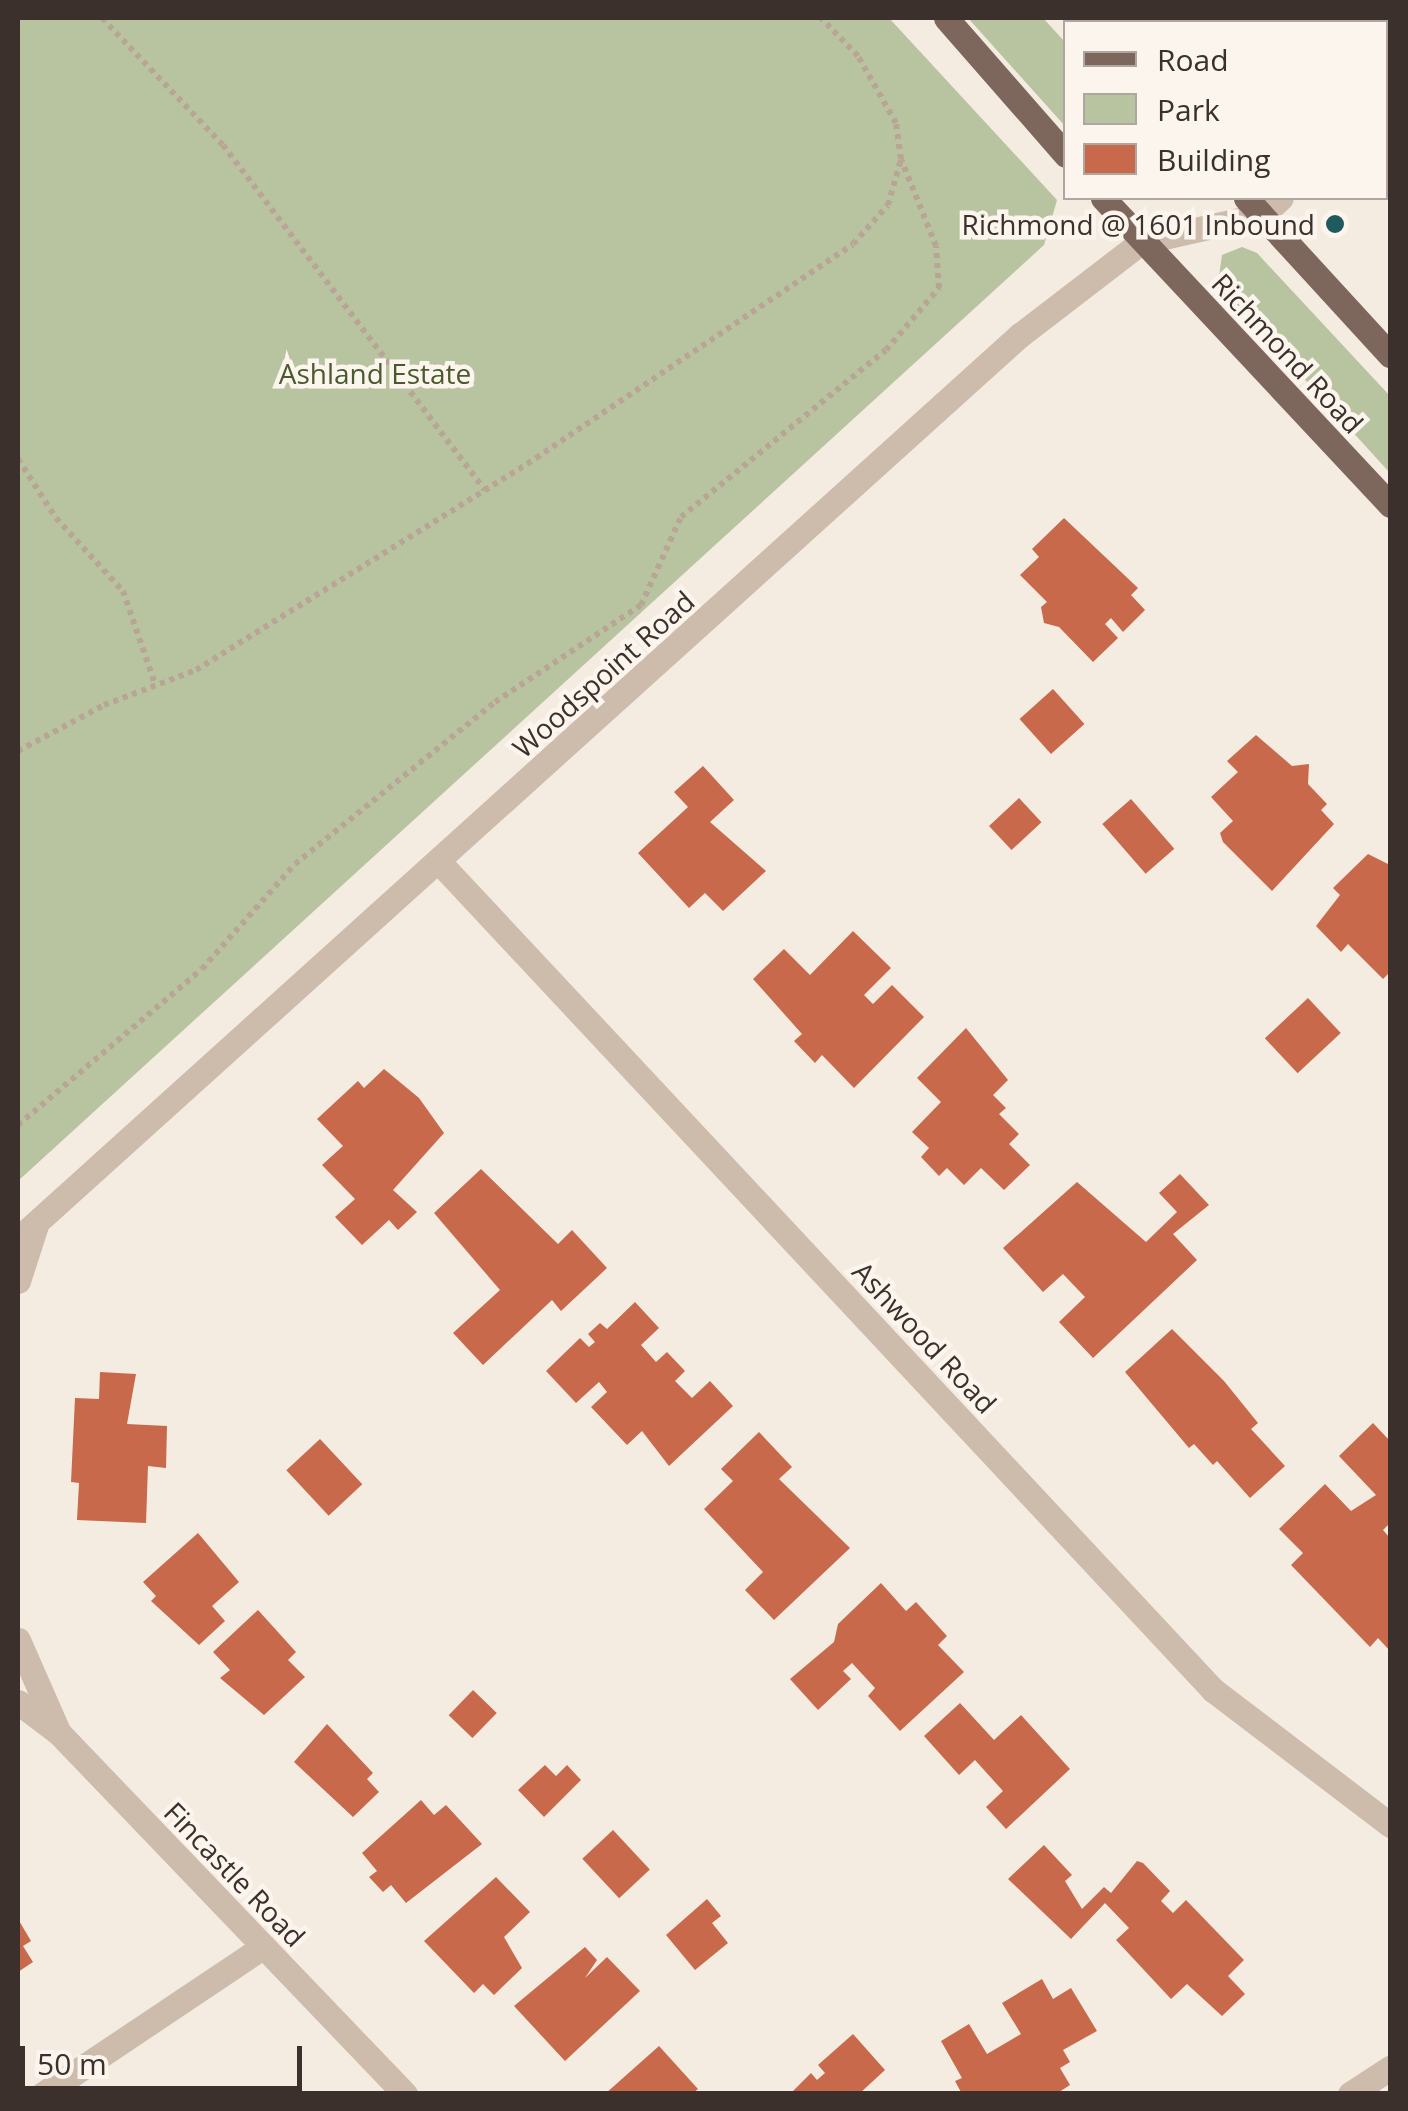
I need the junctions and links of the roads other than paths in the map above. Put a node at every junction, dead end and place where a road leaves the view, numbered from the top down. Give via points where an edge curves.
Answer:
1 (946, 18) edge
2 (1063, 152) edge
3 (1104, 200) edge
4 (1263, 203) edge
5 (1141, 242) junction
6 (1390, 355) edge
7 (1390, 506) edge
8 (440, 863) junction
9 (24, 1232) edge
10 (18, 1281) edge
11 (18, 1640) edge
12 (18, 1702) edge
13 (18, 1714) edge
14 (58, 1734) junction
15 (1390, 1825) edge
16 (263, 1947) junction
17 (1390, 2068) edge
18 (43, 2094) edge
19 (405, 2094) edge
20 (1350, 2094) edge

1 - 2 main road
3 - 5 main road, Richmond Road
4 - 5 street, Woodspoint Road
4 - 6 main road
5 - 7 main road, Richmond Road
5 - 8 street, Woodspoint Road via 1020,335
8 - 9 street, Woodspoint Road
8 - 15 street, Ashwood Road via 1213,1690
9 - 10 street
11 - 14 street
12 - 14 street, Fincastle Road
13 - 14 street
14 - 16 street, Fincastle Road
16 - 18 street
16 - 19 street, Fincastle Road
17 - 20 street

